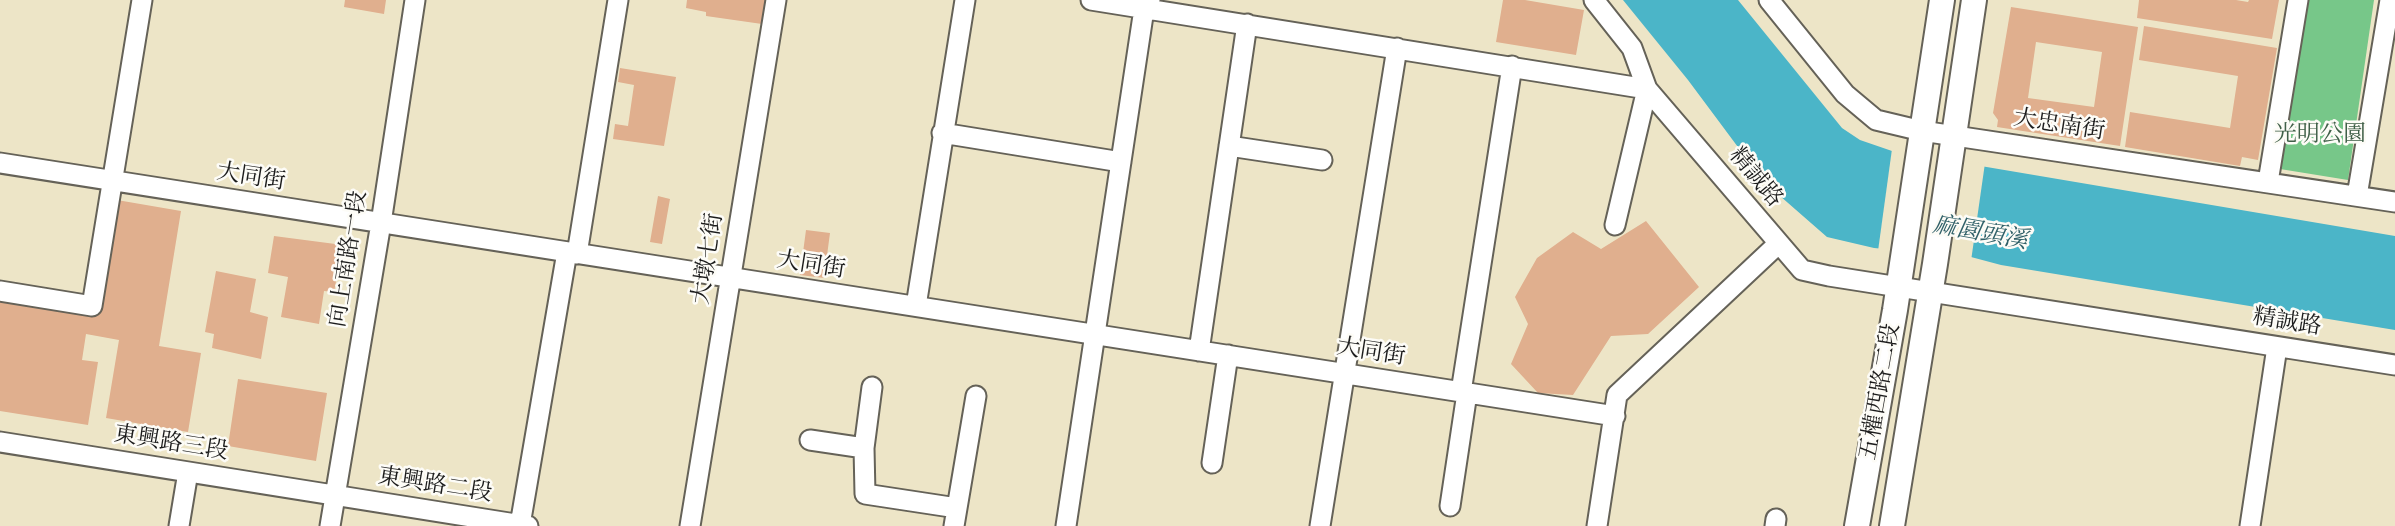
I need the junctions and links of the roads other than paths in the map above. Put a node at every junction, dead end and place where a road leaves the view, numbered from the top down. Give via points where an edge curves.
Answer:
1 (142, 0) edge
2 (415, 0) edge
3 (618, 0) edge
4 (776, 0) edge
5 (965, 0) edge
6 (1091, 0) edge
7 (1594, 0) edge
8 (1769, 0) edge
9 (1942, 0) edge
10 (1974, 0) edge
11 (2298, 0) edge
12 (2390, 0) edge
13 (1147, 4) edge
14 (1247, 24) junction
15 (1396, 48) junction
16 (1512, 66) junction
17 (1647, 89) junction
18 (942, 133) junction
19 (1920, 140) junction
20 (1953, 145) junction
21 (1229, 146) junction
22 (1322, 159) dead end
23 (1121, 162) junction
24 (0, 163) edge
25 (113, 181) junction
26 (2268, 182) junction
27 (2357, 196) junction
28 (2395, 202) edge
29 (381, 223) junction
30 (1615, 225) dead end
31 (1778, 244) junction
32 (572, 253) junction
33 (730, 278) junction
34 (1898, 287) junction
35 (0, 291) edge
36 (1931, 291) junction
37 (916, 306) junction
38 (1096, 335) junction
39 (2277, 347) junction
40 (1199, 351) junction
41 (1228, 355) junction
42 (2395, 365) edge
43 (1345, 373) junction
44 (872, 387) dead end
45 (1464, 392) junction
46 (976, 396) dead end
47 (1615, 416) junction
48 (810, 440) dead end
49 (0, 442) edge
50 (864, 448) junction
51 (1212, 463) dead end
52 (188, 472) junction
53 (334, 494) junction
54 (1450, 506) dead end
55 (956, 517) edge
56 (524, 525) edge
57 (179, 526) edge
58 (330, 526) edge
59 (690, 526) edge
60 (1066, 526) edge
61 (1320, 526) edge
62 (1597, 526) edge
63 (1857, 526) edge
64 (1892, 526) edge
65 (2250, 526) edge

1 - 25 street
2 - 29 street, 向上南路一段
3 - 32 street
4 - 33 street, 大墩七街
5 - 18 street
6 - 13 street
7 - 17 street via 1632,48
8 - 19 street, 大忠南街 via 1845,94 1876,120
9 - 19 main road, 五權西路二段
10 - 20 main road, 五權西路二段
11 - 26 street
12 - 27 street
13 - 14 street
13 - 23 street
14 - 15 street
14 - 21 street
15 - 16 street
15 - 43 street
16 - 17 street
16 - 45 street
17 - 30 street
17 - 31 street, 精誠路
18 - 23 street
18 - 37 street
19 - 20 street, 大忠南街
19 - 34 main road, 五權西路二段
20 - 26 street, 大忠南街
20 - 36 main road, 五權西路二段
21 - 22 street
21 - 40 street
23 - 38 street
24 - 25 street, 大同街
25 - 29 street, 大同街
25 - 35 street via 92,306
26 - 27 street, 大忠南街
27 - 28 street, 大忠南街
29 - 32 street, 大同街
29 - 53 street, 向上南路一段
31 - 34 street, 精誠路 via 1802,270
31 - 47 street via 1618,396
32 - 33 street, 大同街
32 - 56 street
33 - 37 street, 大同街
33 - 59 street, 大墩七街
34 - 36 street, 精誠路
34 - 63 main road, 五權西路二段
36 - 39 street, 精誠路
36 - 64 main road, 五權西路二段
37 - 38 street, 大同街
38 - 40 street, 大同街
38 - 60 street
39 - 42 street, 精誠路
39 - 65 street
40 - 41 street, 大同街
41 - 43 street, 大同街
41 - 51 street
43 - 45 street, 大同街
43 - 61 street
44 - 50 street
45 - 47 street, 大同街
45 - 54 street
46 - 55 street
47 - 62 street
48 - 50 street
49 - 52 street, 東興路三段
50 - 55 street via 865,494
52 - 53 street, 東興路三段
52 - 57 street
53 - 56 street, 東興路二段
53 - 58 street, 向上南路一段

